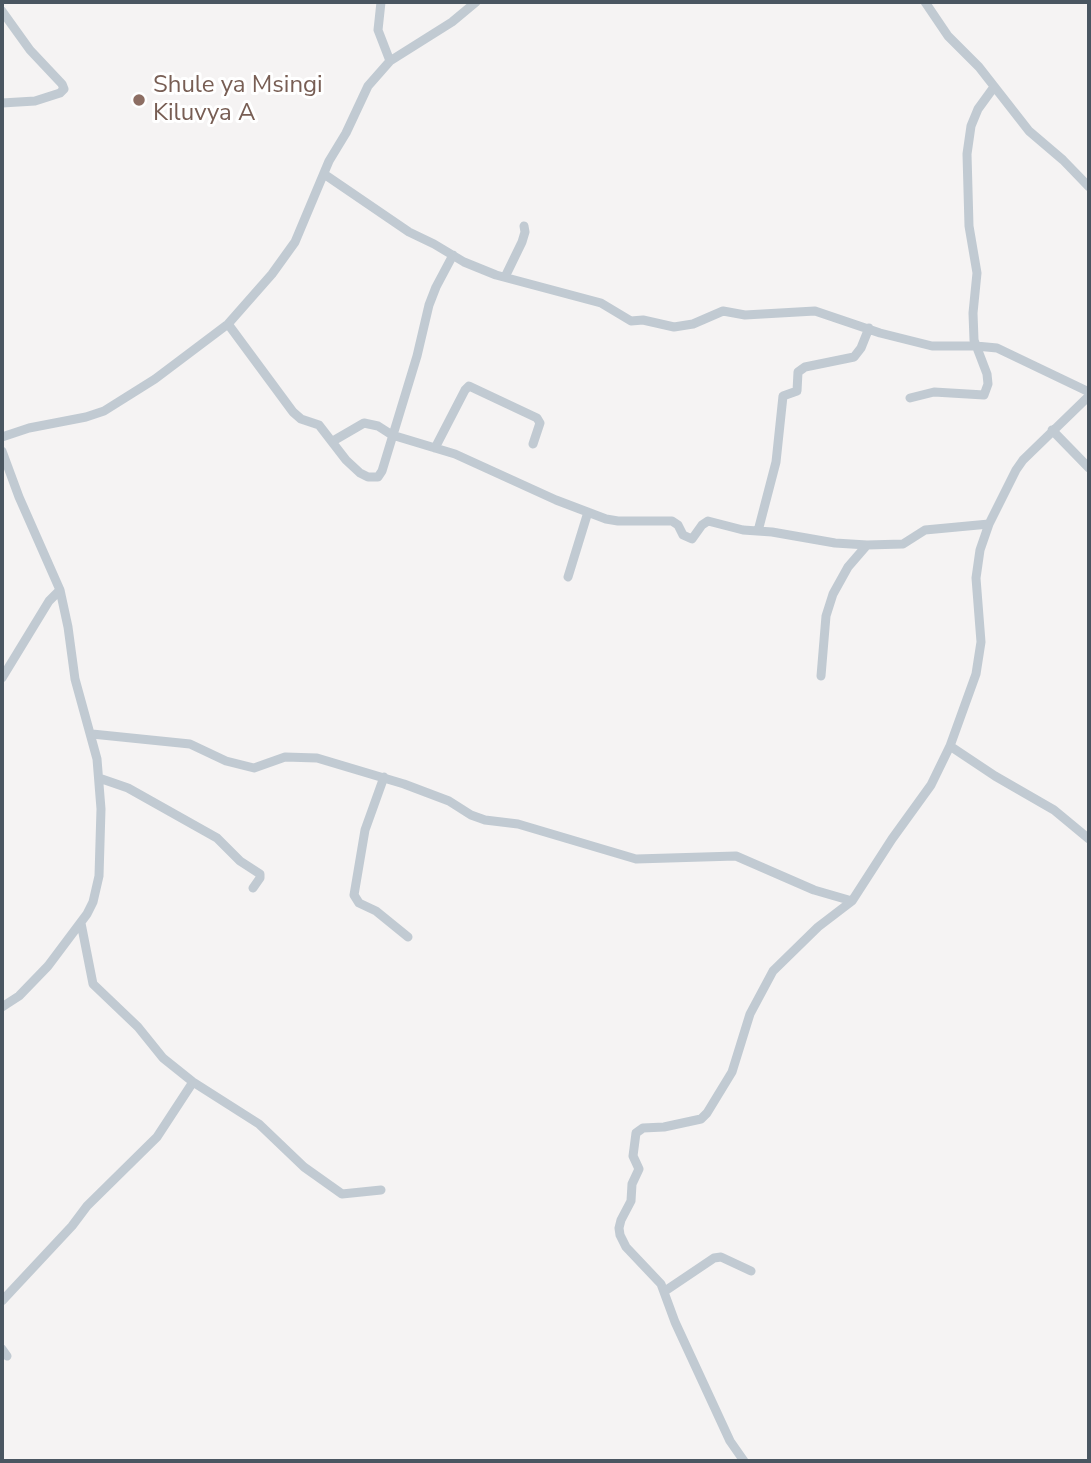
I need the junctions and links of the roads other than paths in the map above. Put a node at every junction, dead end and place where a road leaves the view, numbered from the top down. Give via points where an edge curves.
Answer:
1 (381, 2) edge
2 (476, 2) edge
3 (925, 2) edge
4 (2, 11) edge
5 (390, 61) junction
6 (995, 87) junction
7 (2, 103) edge
8 (324, 174) junction
9 (1089, 187) edge
10 (524, 226) dead end
11 (453, 255) junction
12 (505, 277) junction
13 (228, 324) junction
14 (869, 328) junction
15 (976, 346) junction
16 (1089, 394) edge
17 (911, 398) dead end
18 (1052, 430) junction
19 (392, 435) junction
20 (2, 437) edge
21 (333, 441) junction
22 (533, 444) dead end
23 (435, 448) junction
24 (2, 451) edge
25 (1089, 468) edge
26 (589, 512) junction
27 (989, 524) junction
28 (758, 531) junction
29 (867, 545) junction
30 (568, 577) dead end
31 (60, 590) junction
32 (821, 676) dead end
33 (2, 678) edge
34 (92, 734) junction
35 (950, 746) junction
36 (384, 777) junction
37 (99, 778) junction
38 (1089, 839) edge
39 (253, 888) dead end
40 (852, 901) junction
41 (81, 923) junction
42 (408, 937) dead end
43 (2, 1007) edge
44 (193, 1082) junction
45 (381, 1189) dead end
46 (751, 1271) dead end
47 (665, 1291) junction
48 (2, 1301) edge
49 (744, 1461) edge

1 - 5 street via 378,30
2 - 5 street
3 - 6 street via 948,36
4 - 7 street via 64,89 35,101
5 - 8 street via 368,86
6 - 9 street via 1029,131
6 - 15 street via 978,109 967,154 969,226 977,273
8 - 11 street
8 - 13 street via 286,257
10 - 12 street via 522,242
11 - 12 street
11 - 19 street via 429,305
12 - 14 street via 606,305 631,321 665,326 693,324 723,311 745,315 816,311
13 - 20 street via 104,411
13 - 21 street via 293,412 318,425
14 - 15 street via 932,346
14 - 28 street via 854,356 805,367 798,372 797,391 783,396 776,462
15 - 16 street via 997,348
15 - 17 street via 988,373 984,395 934,392
16 - 18 street
18 - 25 street
18 - 27 street via 1016,470
19 - 21 street via 378,425 364,424
19 - 21 street via 382,471 373,478 360,473
19 - 23 street
22 - 23 street via 540,423 537,418 469,386
23 - 26 street
24 - 31 street
26 - 28 street via 618,521 672,522 692,539 708,521
26 - 30 street
27 - 29 street via 925,530 903,544
27 - 35 street via 975,578 981,642
28 - 29 street
29 - 32 street via 833,594 826,616
31 - 33 street
31 - 34 street via 75,679
34 - 36 street via 190,744 234,765 254,768 296,756
34 - 37 street
35 - 38 street via 1054,810
35 - 40 street via 931,785
36 - 40 street via 485,820 518,824 636,859 736,856
36 - 42 street via 366,831 354,895
37 - 39 street via 128,788 218,838 260,874
37 - 41 street via 99,876 93,902
40 - 47 street via 773,971 750,1014 732,1072 707,1113 701,1119 636,1133 633,1156 639,1169 619,1228 626,1247
41 - 43 street via 29,986
41 - 44 street via 93,985 163,1058
44 - 45 street via 259,1124 304,1167 342,1194
44 - 48 street via 157,1137 86,1206
46 - 47 street via 714,1258
47 - 49 street via 730,1441

